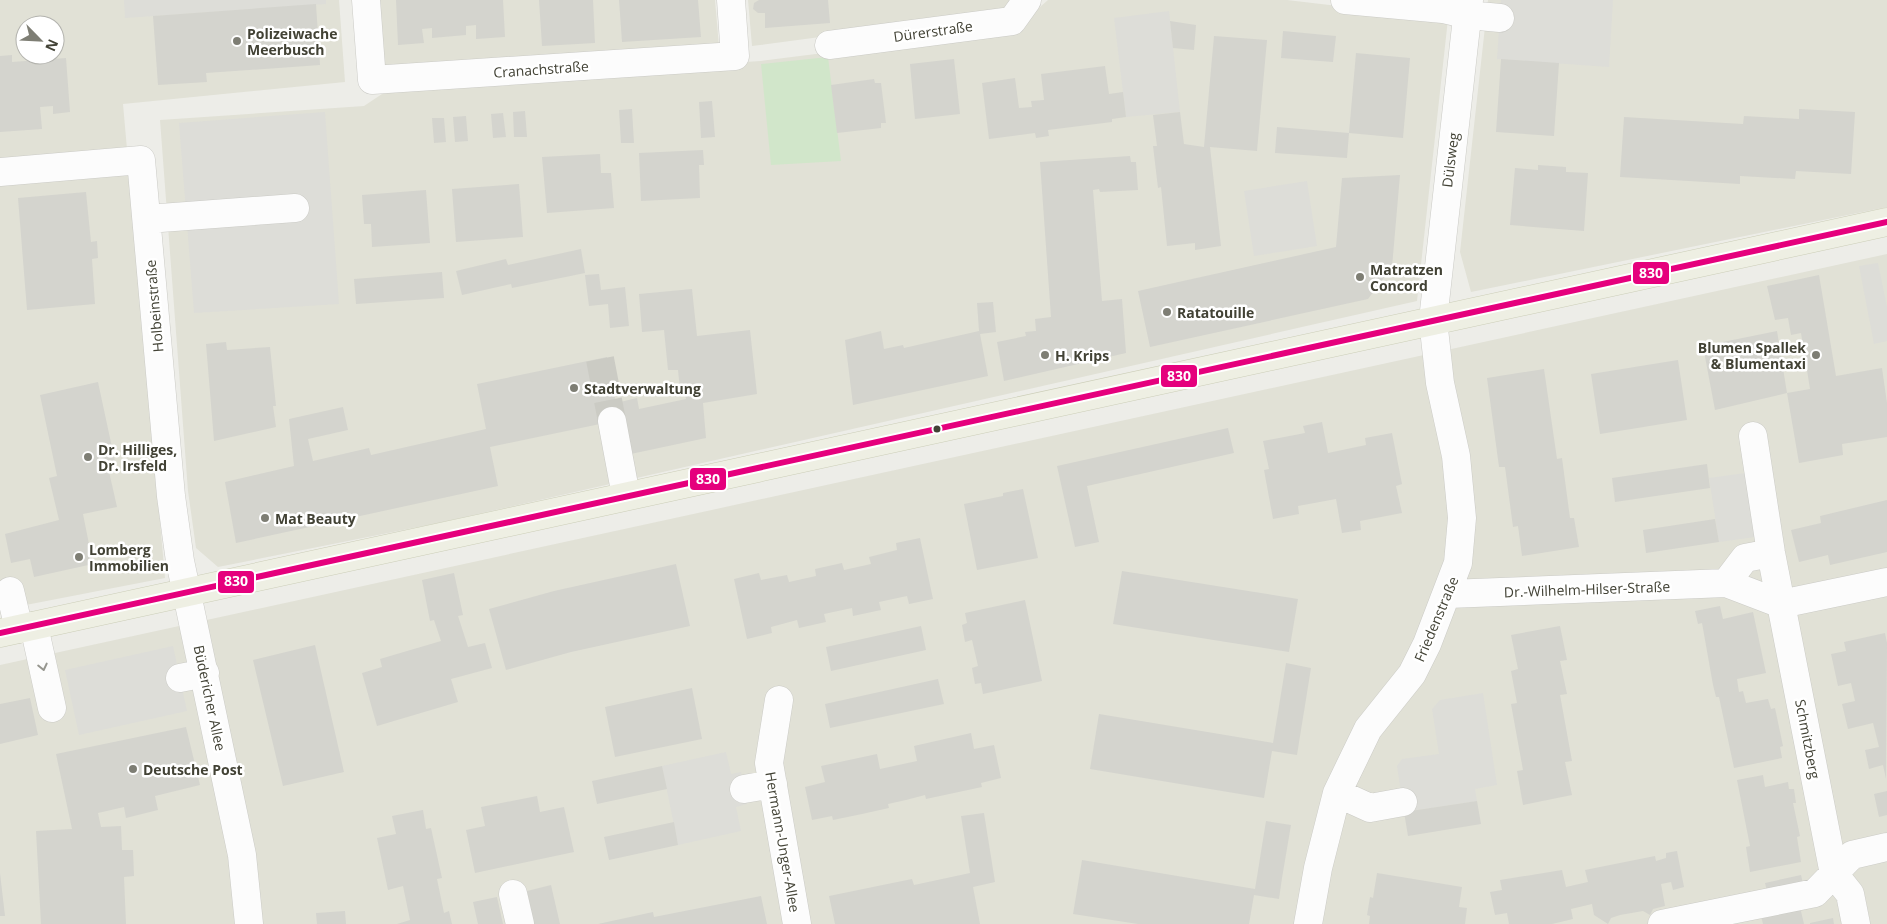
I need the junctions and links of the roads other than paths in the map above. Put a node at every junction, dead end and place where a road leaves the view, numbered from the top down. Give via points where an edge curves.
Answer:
1 (366, 0) edge
2 (730, 0) edge
3 (1027, 0) edge
4 (1345, 0) edge
5 (1469, 8) edge
6 (1500, 18) dead end
7 (829, 45) dead end
8 (0, 172) edge
9 (295, 208) dead end
10 (147, 219) junction
11 (1887, 222) edge
12 (1433, 320) junction
13 (612, 421) tunnel mouth
14 (1752, 436) dead end
15 (626, 496) junction
16 (1772, 553) junction
17 (1887, 582) edge
18 (1726, 583) junction
19 (10, 591) dead end
20 (186, 592) junction
21 (1448, 594) junction
22 (1781, 604) junction
23 (18, 629) edge
24 (778, 700) dead end
25 (52, 708) dead end
26 (773, 784) junction
27 (744, 790) dead end
28 (1337, 794) junction
29 (1403, 802) dead end
30 (1887, 848) edge
31 (1834, 874) junction
32 (513, 894) dead end
33 (249, 924) edge
34 (520, 924) edge
35 (797, 924) edge
36 (1308, 924) edge
37 (1662, 924) edge
38 (1856, 924) edge

1 - 2 street, Cranachstraße via 372,80 735,56
3 - 7 street, Dürerstraße via 1012,21
4 - 5 street via 1443,9
5 - 6 street
5 - 12 street, Dülsweg
8 - 10 street, Holbeinstraße via 141,160
9 - 10 street
10 - 20 street, Holbeinstraße via 170,496
11 - 12 main road
12 - 15 main road
12 - 21 street, Friedenstraße via 1440,383 1456,456 1462,518 1458,563
13 - 15 street
14 - 16 street via 1760,502
15 - 20 main road
16 - 18 street via 1745,558
16 - 22 street
17 - 22 street
18 - 21 street, Dr.-Wilhelm-Hilser-Straße
18 - 22 street, Dr.-Wilhelm-Hilser-Straße
19 - 23 street
20 - 23 main road
20 - 33 street, Büdericher Allee via 192,676 242,855
21 - 28 street, Friedenstraße via 1412,674 1368,729
22 - 31 street, Schmitzberg
23 -> 25 street
24 - 26 street, Hermann-Unger-Allee via 769,763
26 - 27 street
26 - 35 street, Hermann-Unger-Allee
28 - 29 street via 1370,808
28 - 36 street, Friedenstraße
30 - 31 street via 1852,855
31 - 37 street via 1815,893
31 - 38 street, Schmitzberg via 1850,894
32 - 34 street

